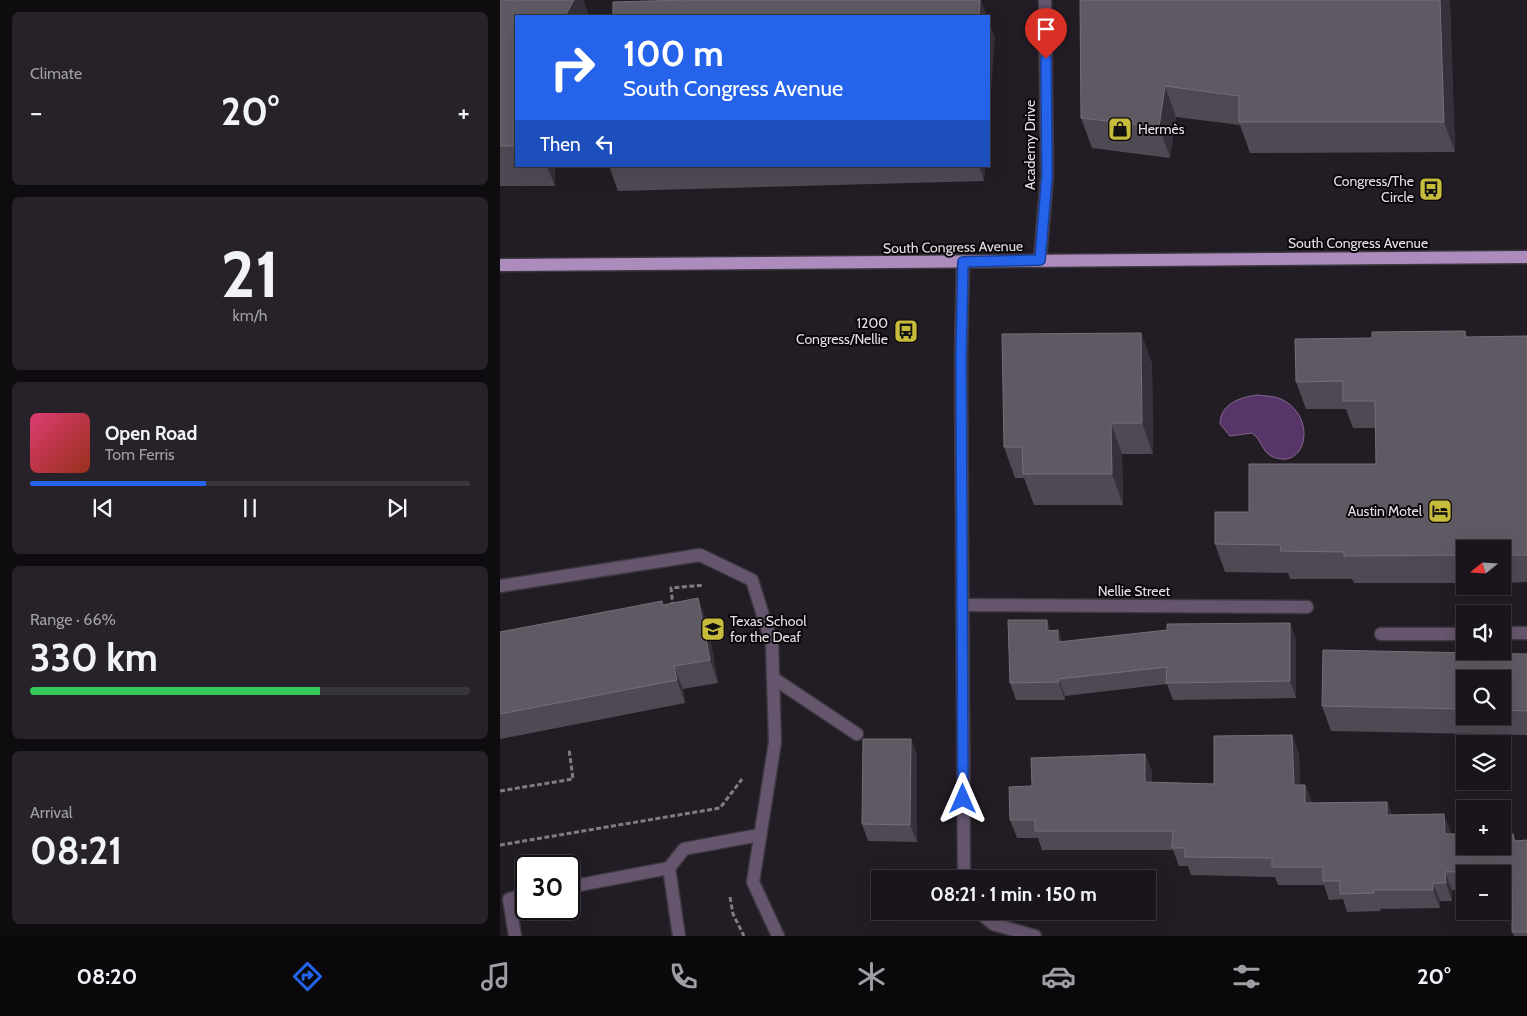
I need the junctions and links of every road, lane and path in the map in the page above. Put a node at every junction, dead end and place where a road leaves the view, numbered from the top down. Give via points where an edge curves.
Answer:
1 (1045, 0) edge
2 (1527, 257) edge
3 (1040, 260) junction
4 (963, 262) junction
5 (500, 266) edge
6 (708, 585) dead end
7 (500, 586) edge
8 (962, 605) junction
9 (1307, 607) dead end
10 (675, 617) edge
11 (1511, 633) edge
12 (1527, 633) edge
13 (1381, 634) dead end
14 (1456, 634) edge
15 (773, 678) junction
16 (857, 734) dead end
17 (569, 749) dead end
18 (744, 777) dead end
19 (500, 791) edge
20 (759, 835) junction
21 (500, 844) edge
22 (669, 868) junction
23 (964, 870) edge
24 (580, 885) edge
25 (515, 898) edge
26 (988, 920) edge
27 (515, 936) edge
28 (679, 936) edge
29 (778, 936) edge
30 (1035, 936) edge

1 - 3 street, Academy Drive via 1047,176
2 - 3 main road, South Congress Avenue
3 - 4 main road, South Congress Avenue
4 - 5 main road, South Congress Avenue
4 - 8 street
6 - 10 path via 671,588
7 - 15 street via 700,554 752,580 772,644
8 - 9 street, Nellie Street
8 - 23 street
11 - 12 street
13 - 14 street
15 - 16 street
15 - 20 street via 776,742
17 - 19 path via 573,779
18 - 21 path via 720,808
20 - 22 street via 684,849
20 - 29 street via 753,882
22 - 24 street
22 - 28 street
25 - 27 street via 509,899
26 - 30 street

